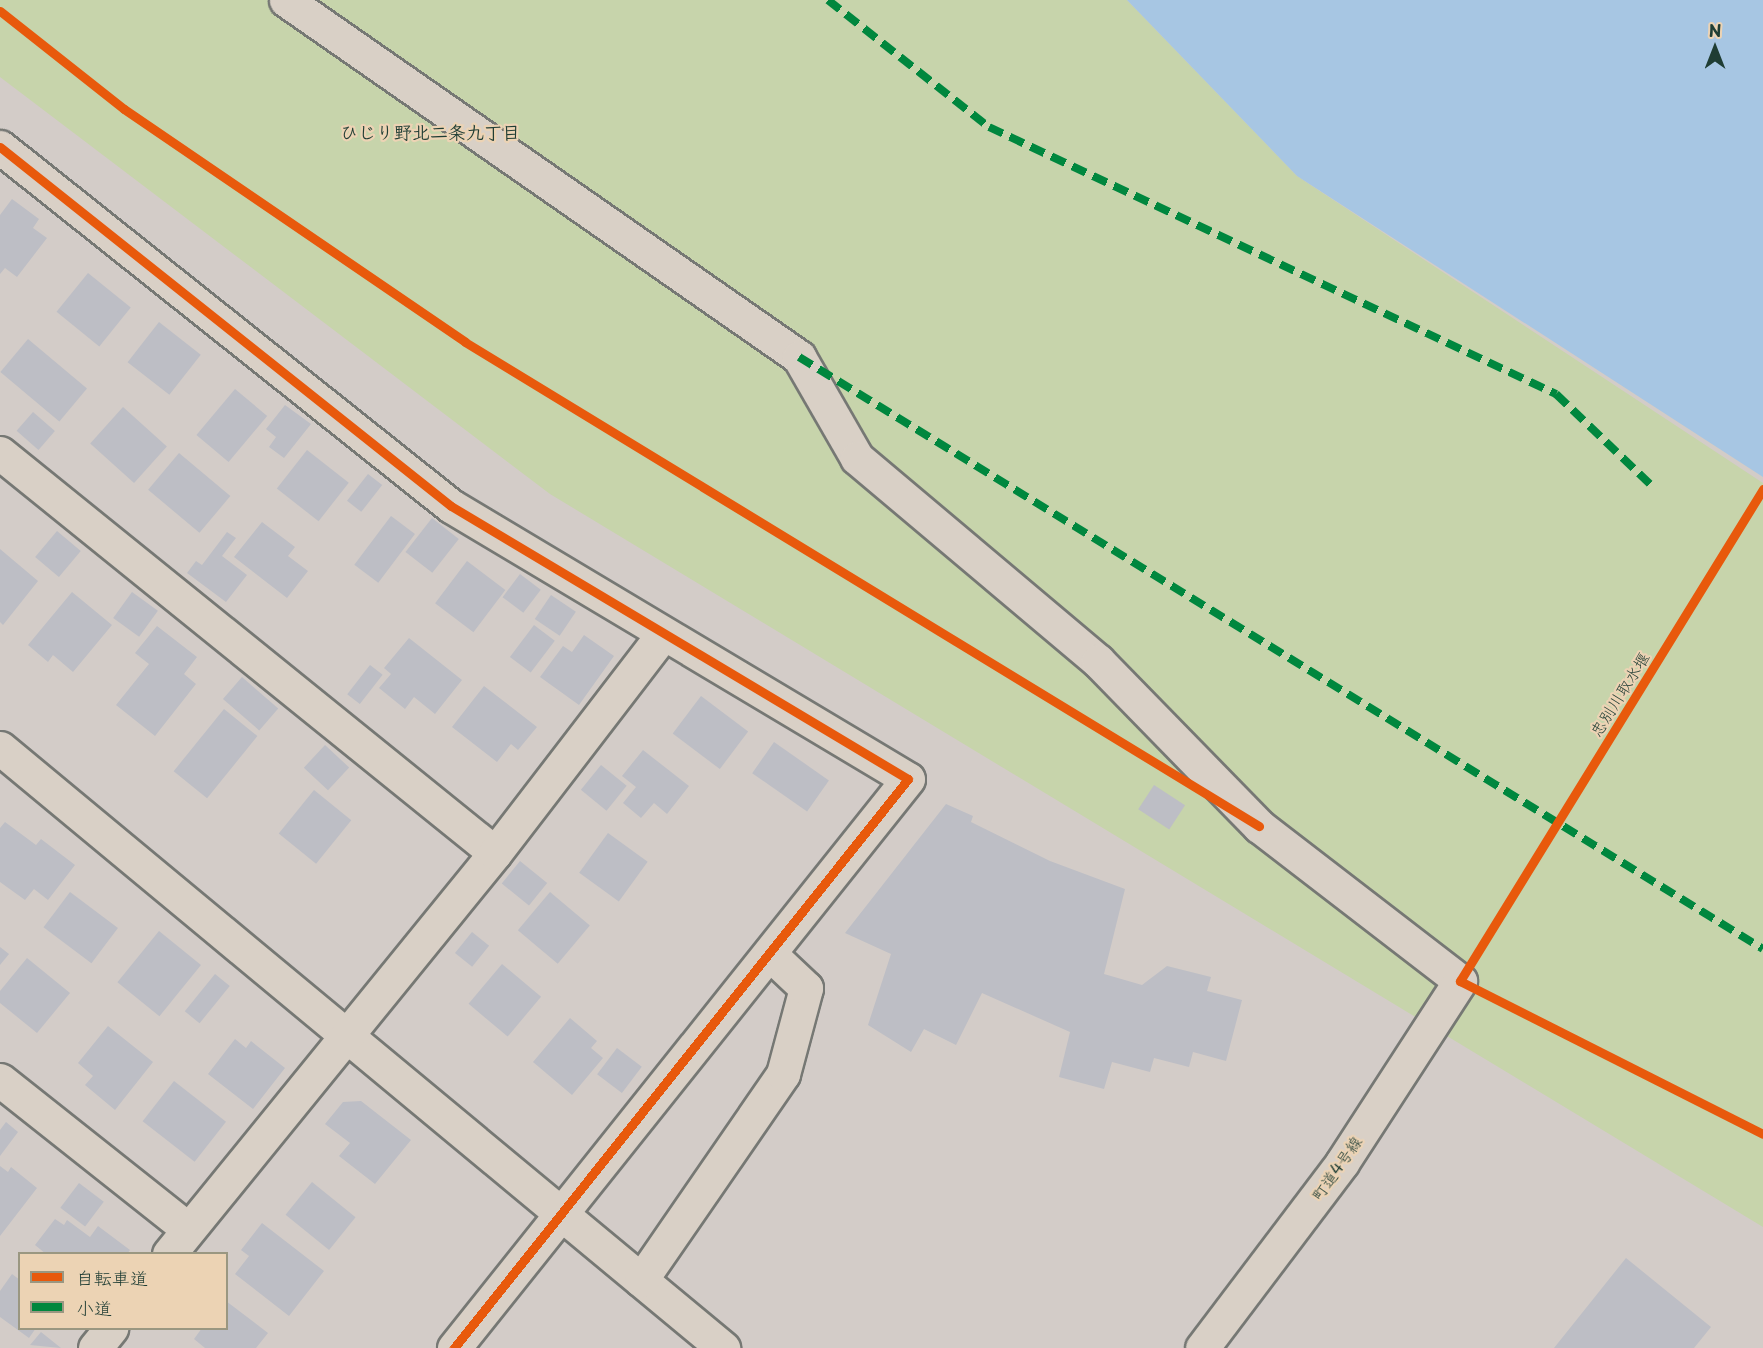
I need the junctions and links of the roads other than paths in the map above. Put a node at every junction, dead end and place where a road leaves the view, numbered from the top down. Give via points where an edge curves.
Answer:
1 (286, 0) edge
2 (0, 147) edge
3 (0, 453) edge
4 (663, 634) junction
5 (0, 748) edge
6 (495, 853) junction
7 (770, 954) junction
8 (346, 1038) junction
9 (0, 1080) edge
10 (561, 1214) junction
11 (179, 1241) edge
12 (641, 1280) junction
13 (110, 1330) edge
14 (95, 1348) edge
15 (454, 1348) edge
16 (723, 1348) edge
17 (1202, 1348) edge

1 - 17 street, 町道4号線 via 799,357 856,458 1098,661 1258,826 1460,981 1342,1163
2 - 4 street via 451,506
3 - 6 street
4 - 6 street
4 - 7 street via 908,779
5 - 8 street
6 - 8 street
7 - 10 street
7 - 12 street via 806,988 783,1074
8 - 10 street
8 - 11 street
9 - 11 street
10 - 12 street
10 - 15 street
12 - 16 street
13 - 14 street

